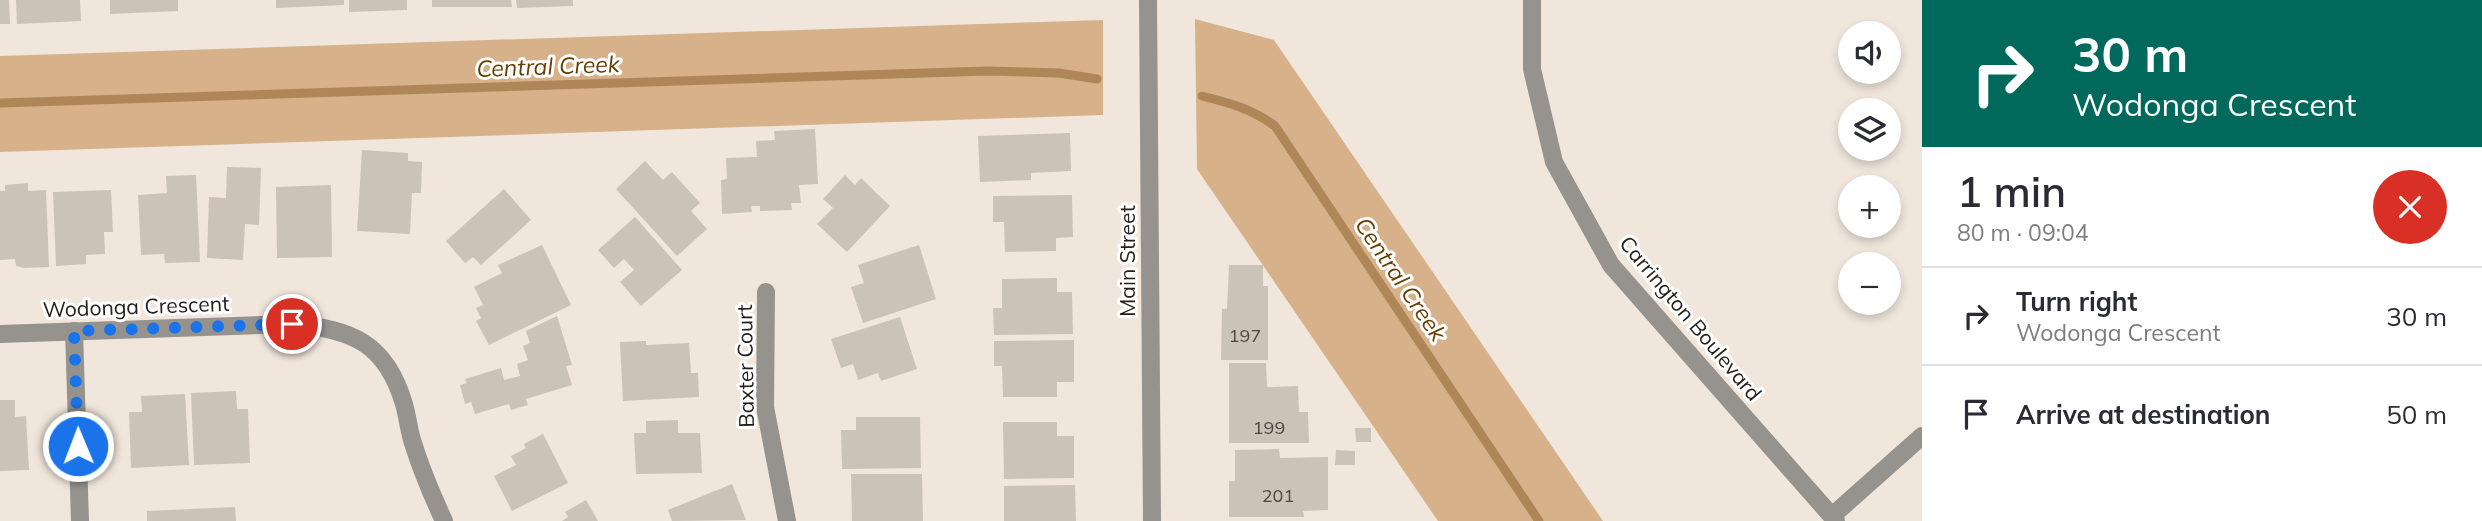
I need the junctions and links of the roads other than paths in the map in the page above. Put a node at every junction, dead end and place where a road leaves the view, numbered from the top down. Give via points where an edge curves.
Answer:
1 (1148, 0) edge
2 (1532, 0) edge
3 (766, 292) dead end
4 (74, 331) junction
5 (0, 334) edge
6 (1922, 436) edge
7 (1834, 518) edge
8 (80, 521) edge
9 (444, 521) edge
10 (787, 521) edge
11 (1152, 521) edge

1 - 11 street, Main Street
2 - 7 street, Carrington Boulevard via 1532,69 1554,162 1611,265
3 - 10 street, Baxter Court via 765,407
4 - 5 street, Wodonga Crescent
4 - 8 street
4 - 9 street, Wodonga Crescent via 292,324 332,328 360,338 375,349 389,370
6 - 7 street

